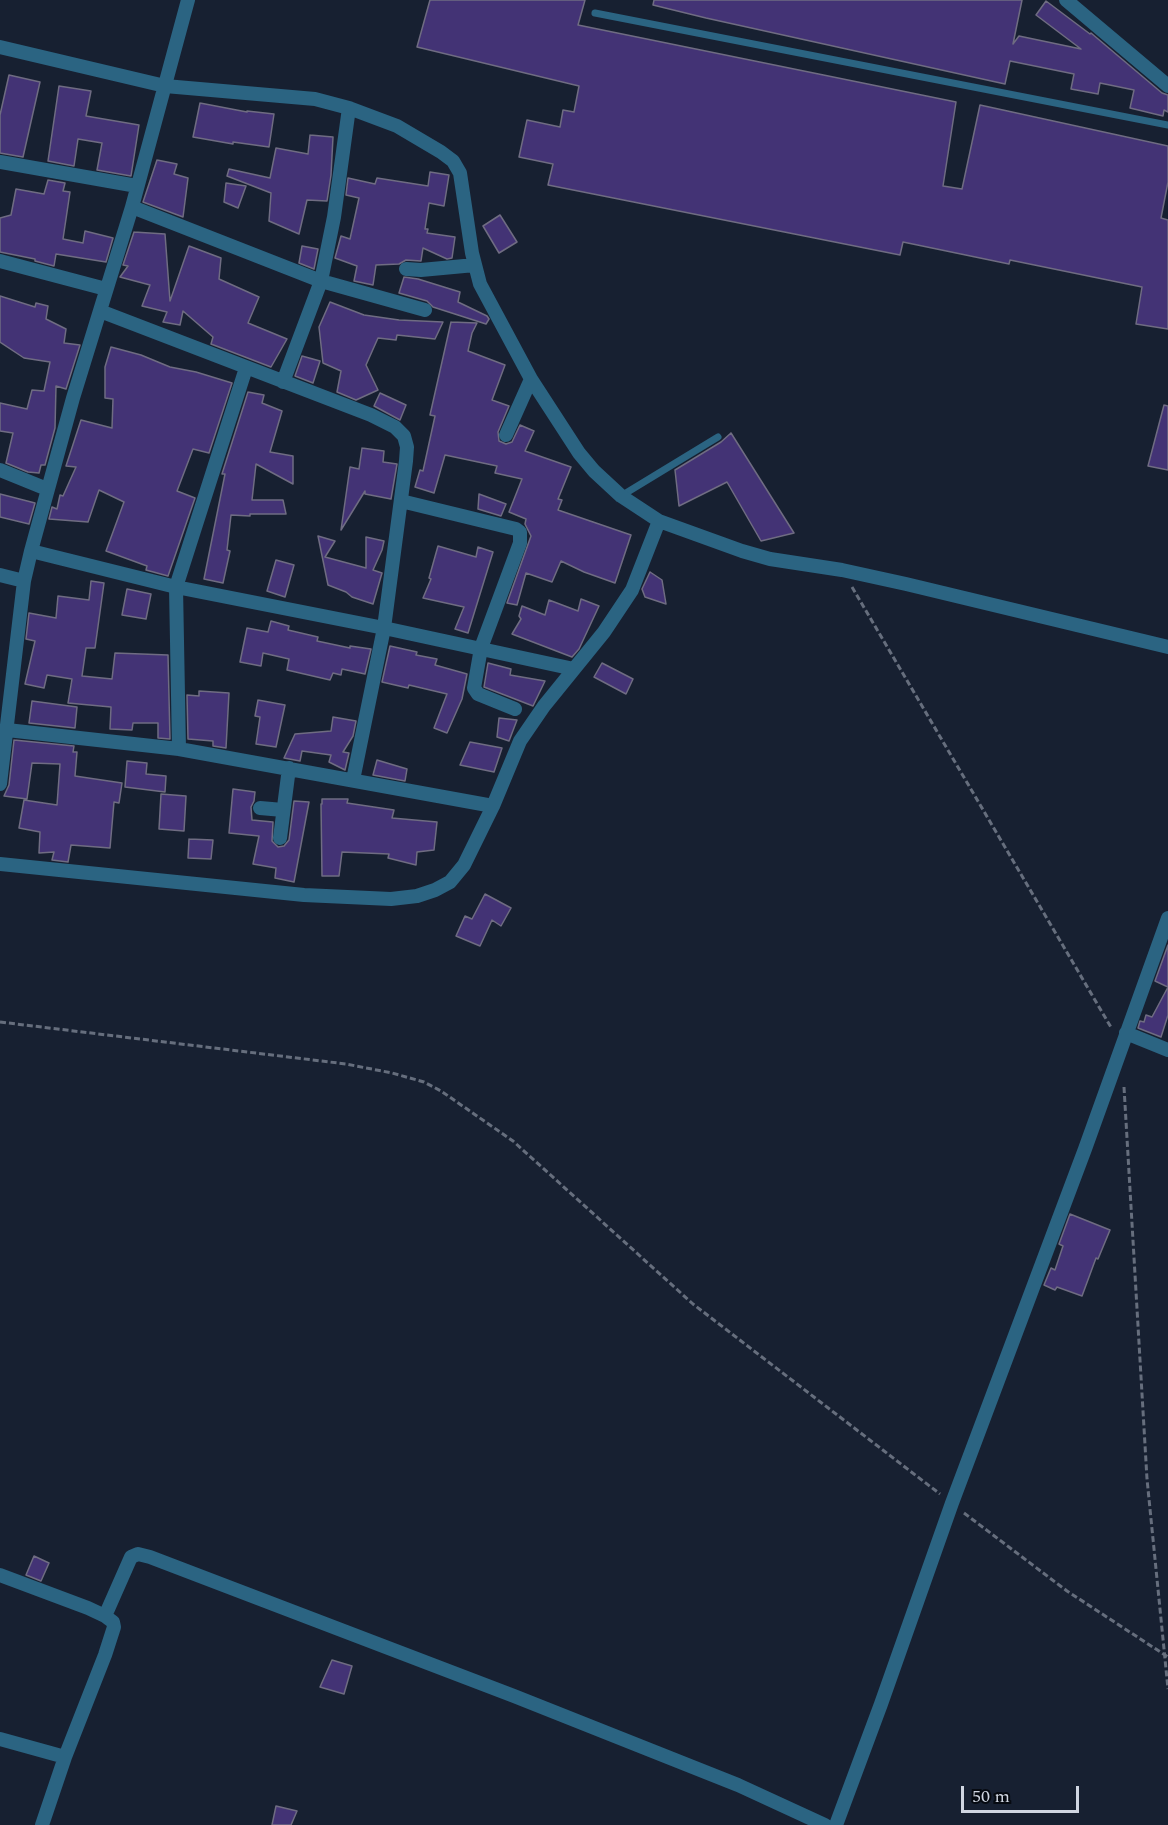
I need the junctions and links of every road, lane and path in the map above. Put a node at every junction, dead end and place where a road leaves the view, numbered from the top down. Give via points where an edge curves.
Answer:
1 (188, 0) edge
2 (1066, 0) edge
3 (595, 13) dead end
4 (0, 47) edge
5 (165, 86) junction
6 (1168, 86) edge
7 (349, 108) junction
8 (1168, 125) edge
9 (0, 162) edge
10 (137, 186) junction
11 (132, 207) junction
12 (0, 261) edge
13 (475, 265) junction
14 (406, 268) dead end
15 (321, 281) junction
16 (106, 289) junction
17 (425, 310) dead end
18 (100, 311) junction
19 (246, 368) junction
20 (531, 379) junction
21 (283, 382) junction
22 (506, 435) dead end
23 (718, 437) dead end
24 (0, 470) edge
25 (47, 489) junction
26 (621, 496) junction
27 (401, 501) junction
28 (659, 521) junction
29 (31, 551) junction
30 (842, 570) junction
31 (0, 575) edge
32 (24, 581) junction
33 (176, 587) junction
34 (384, 628) junction
35 (1168, 647) edge
36 (481, 648) junction
37 (574, 669) junction
38 (515, 709) dead end
39 (7, 730) junction
40 (178, 749) junction
41 (289, 768) junction
42 (353, 780) junction
43 (0, 784) edge
44 (493, 806) junction
45 (260, 808) dead end
46 (283, 810) junction
47 (280, 838) dead end
48 (0, 864) edge
49 (1168, 918) edge
50 (0, 1022) edge
51 (1124, 1039) junction
52 (1168, 1050) edge
53 (1124, 1081) dead end
54 (952, 1503) junction
55 (0, 1575) edge
56 (105, 1616) junction
57 (1167, 1657) edge
58 (1168, 1689) edge
59 (0, 1739) edge
60 (65, 1756) junction
61 (42, 1825) edge
62 (825, 1825) edge
63 (836, 1825) edge

1 - 5 street
2 - 6 street
3 - 8 lane
4 - 5 street
5 - 7 street via 304,98
5 - 10 street
7 - 13 street via 397,126 453,161 463,186
7 - 15 street
9 - 10 street
10 - 11 street
11 - 15 street
11 - 16 street
12 - 16 street
13 - 14 street
13 - 20 street via 489,303
15 - 17 street
15 - 21 street
16 - 18 street
18 - 19 street
18 - 25 street
19 - 21 street
19 - 33 street
20 - 22 street
20 - 26 street via 579,453
21 - 27 street via 371,415 404,436 407,447
23 - 26 lane
24 - 25 street
25 - 29 street
26 - 28 street
27 - 34 street
27 - 36 street via 520,532 520,543
28 - 30 street via 761,556
28 - 37 street via 632,590
29 - 32 street
29 - 33 street
30 - 35 street
30 - 51 path
31 - 32 street
32 - 39 street
33 - 34 street
33 - 40 street
34 - 36 street
34 - 42 street
36 - 37 street
36 - 38 street via 476,693
37 - 44 street via 520,741
39 - 40 street
39 - 43 street
40 - 41 street
41 - 42 street
41 - 46 street
42 - 44 street
44 - 48 street via 464,865 450,882 417,896 391,899 272,893
45 - 46 street
46 - 47 street
49 - 51 street
50 - 54 path via 346,1064 424,1082 513,1141 693,1304
51 - 52 street
51 - 54 street
53 - 57 path via 1147,1479
54 - 57 path via 1067,1591
54 - 63 street
55 - 56 street
56 - 60 street via 113,1622 112,1636
56 - 62 street via 131,1557 150,1557 535,1704 738,1785
57 - 58 path
59 - 60 street
60 - 61 street

